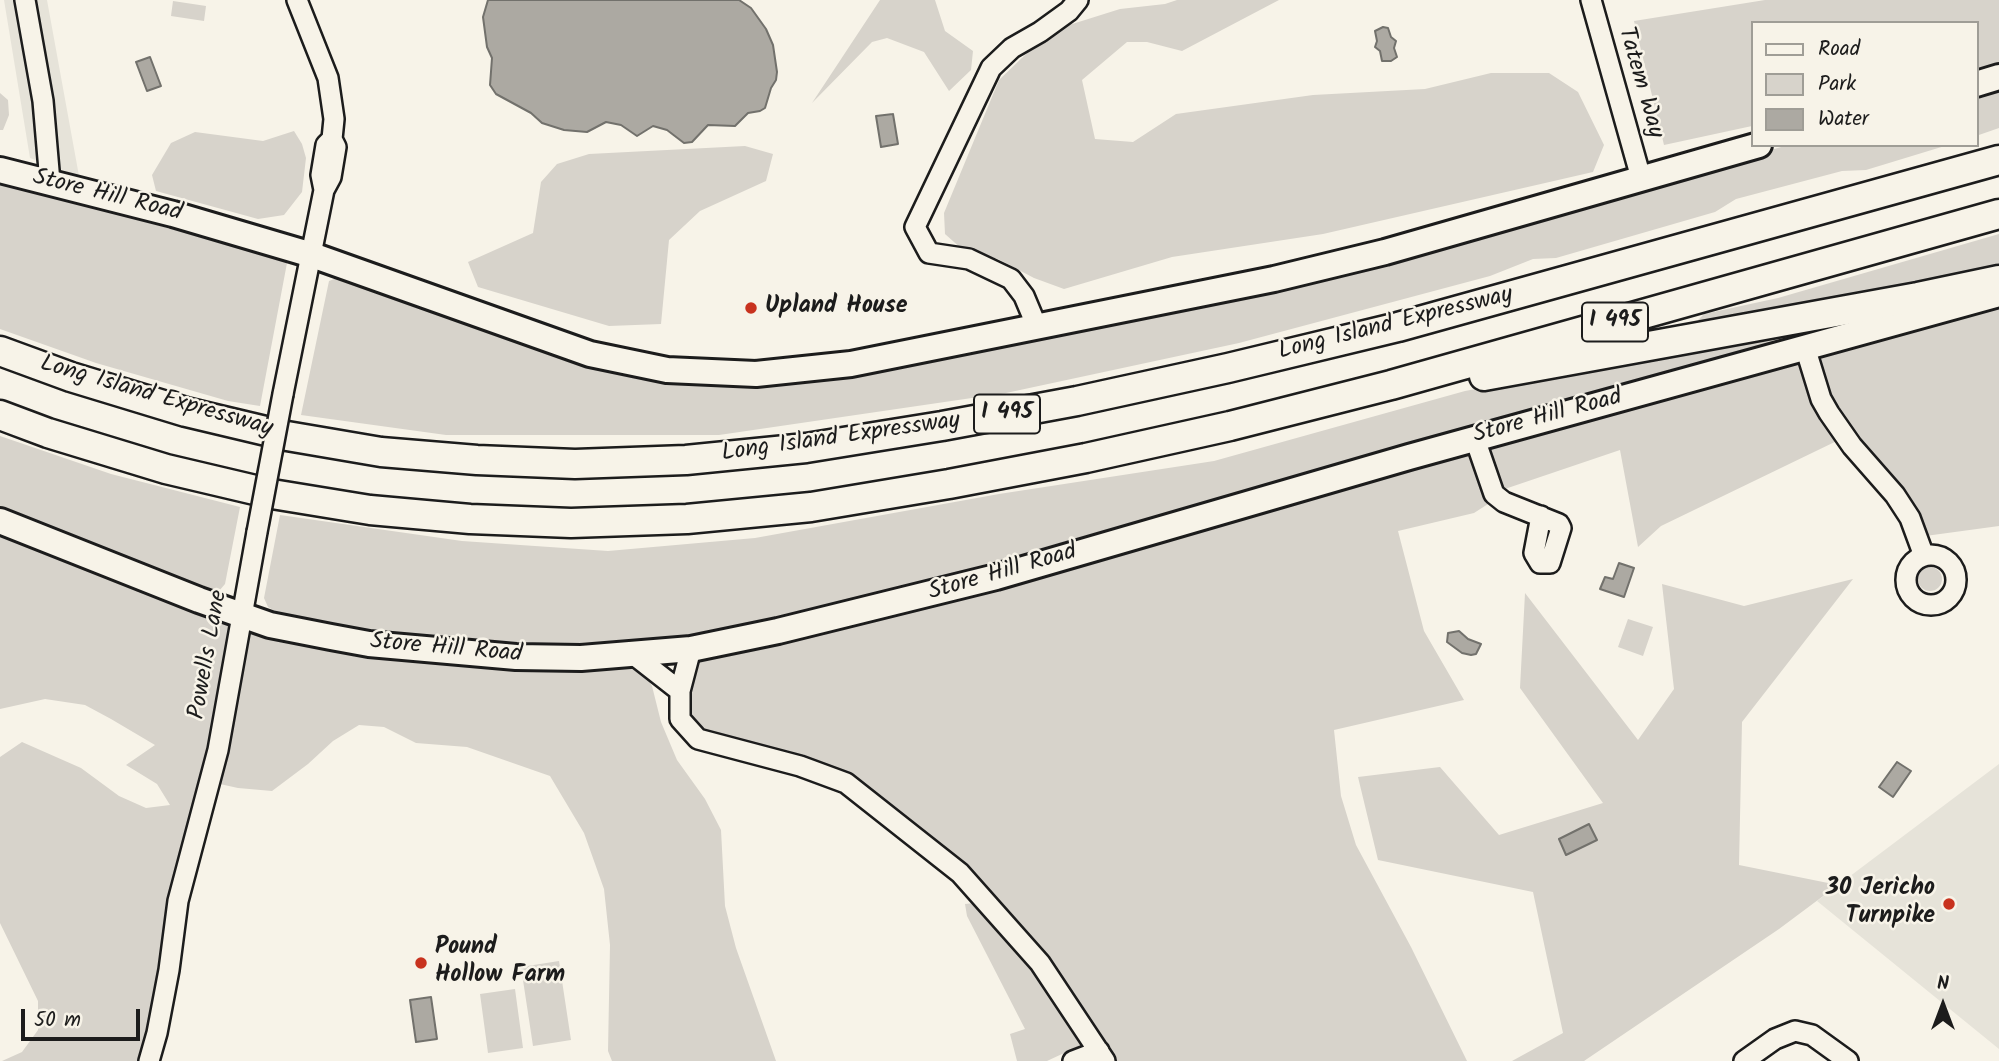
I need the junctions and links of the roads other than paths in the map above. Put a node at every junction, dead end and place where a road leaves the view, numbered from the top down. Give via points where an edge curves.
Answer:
1 (25, 0) edge
2 (297, 0) edge
3 (1078, 0) edge
4 (1591, 0) edge
5 (1999, 77) edge
6 (1978, 83) edge
7 (1752, 147) edge
8 (1999, 160) edge
9 (0, 170) edge
10 (1641, 178) junction
11 (50, 182) junction
12 (1999, 214) edge
13 (312, 255) junction
14 (1999, 280) edge
15 (1999, 294) edge
16 (1037, 327) junction
17 (1805, 347) junction
18 (0, 351) edge
19 (0, 415) edge
20 (1230, 425) junction
21 (1475, 439) junction
22 (1541, 516) dead end
23 (0, 521) edge
24 (1924, 556) dead end
25 (242, 614) junction
26 (691, 649) junction
27 (634, 655) junction
28 (680, 691) junction
29 (1102, 1056) edge
30 (149, 1061) edge
31 (1073, 1061) edge
32 (1744, 1061) edge
33 (1848, 1061) edge

1 - 11 street via 43,101
2 - 13 street, Powells Lane via 328,78 336,149
3 - 16 street via 991,68 915,227 929,253 969,259 1011,279
4 - 10 street, Tatem Way
5 - 6 main road
7 - 10 main road, Store Hill Road
8 - 18 highway, Long Island Expressway / I 495 via 1411,323 1228,368 942,426 806,448 686,460 575,464 381,452 186,412
9 - 11 main road, Store Hill Road
10 - 16 main road, Store Hill Road via 1307,271
11 - 13 main road, Store Hill Road
12 - 20 highway, I 495
13 - 16 main road, Store Hill Road via 590,354 692,372 756,374 818,369
13 - 25 street, Powells Lane, bridge
14 - 20 highway
15 - 17 main road, Store Hill Road
17 - 21 main road, Store Hill Road
17 - 24 street via 1821,399 1852,446 1903,507
19 - 20 highway, I 495 via 166,469 272,494 370,510 571,523 687,519 811,507 1086,458
21 - 22 street via 1494,494
21 - 26 main road, Store Hill Road via 996,577
23 - 25 main road, Store Hill Road via 159,586
25 - 27 main road, Store Hill Road via 271,625 380,645 516,657
25 - 30 street, Powells Lane via 218,750 178,901
26 - 27 main road, Store Hill Road
26 - 28 street
27 - 28 street
28 - 29 street via 680,719 698,739 846,783 960,873 1040,963
29 - 31 street
32 - 33 street via 1774,1039 1803,1031

